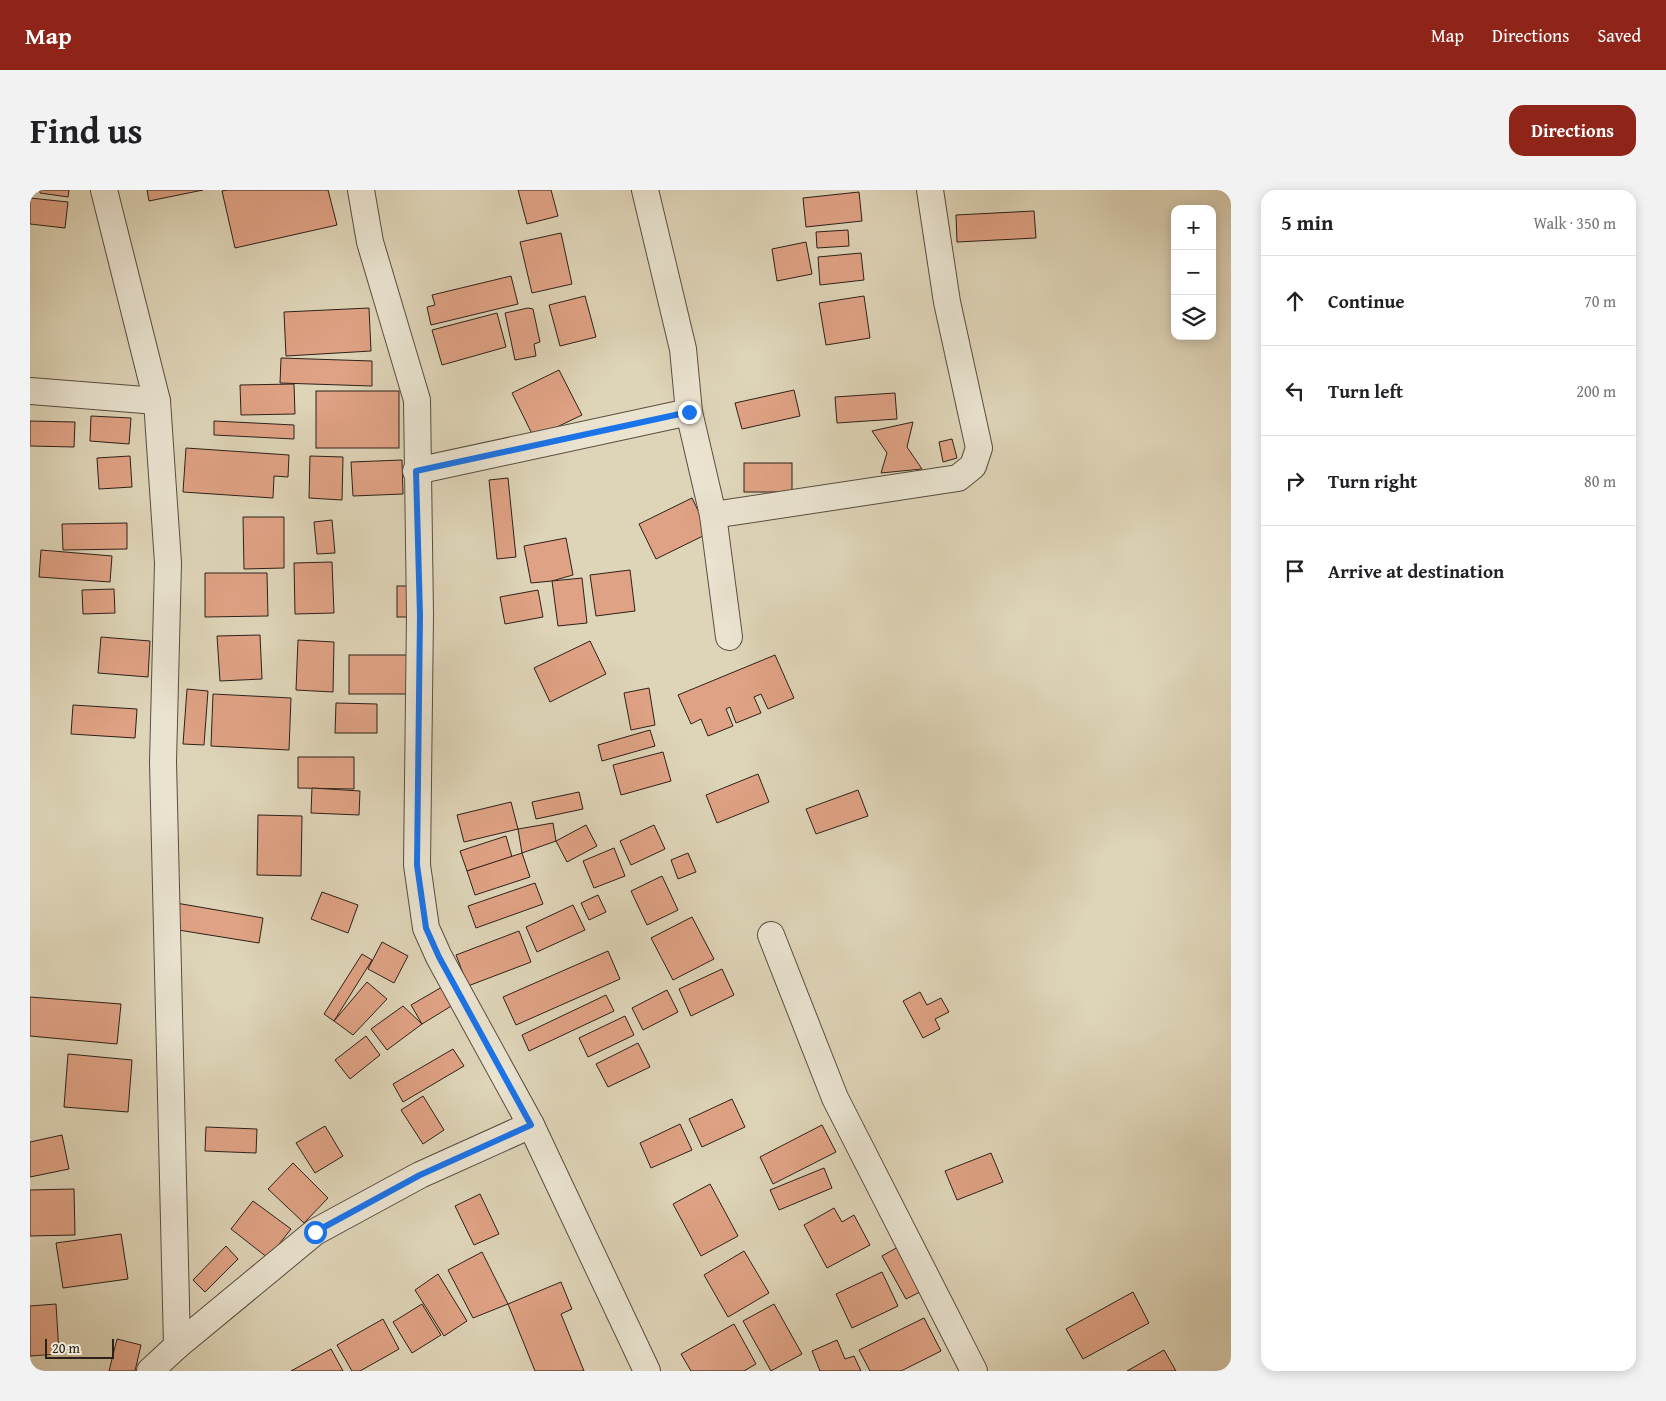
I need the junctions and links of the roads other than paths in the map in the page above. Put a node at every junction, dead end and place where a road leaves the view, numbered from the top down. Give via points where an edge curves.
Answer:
1 (104, 190) edge
2 (361, 190) edge
3 (645, 190) edge
4 (930, 190) edge
5 (30, 391) edge
6 (157, 401) junction
7 (689, 412) junction
8 (416, 471) junction
9 (713, 515) junction
10 (729, 637) dead end
11 (771, 935) dead end
12 (531, 1125) junction
13 (177, 1346) junction
14 (150, 1371) edge
15 (647, 1371) edge
16 (974, 1371) edge

1 - 6 street
2 - 8 street via 370,242 417,400
3 - 7 street via 683,349
4 - 9 street via 947,302 979,448 973,466 958,478
5 - 6 street
6 - 13 street via 168,563 163,762
7 - 8 street
7 - 9 street
8 - 12 street via 420,615 417,865 426,928
9 - 10 street
11 - 16 street via 835,1098
12 - 13 street via 420,1175 315,1232
12 - 15 street
13 - 14 street

